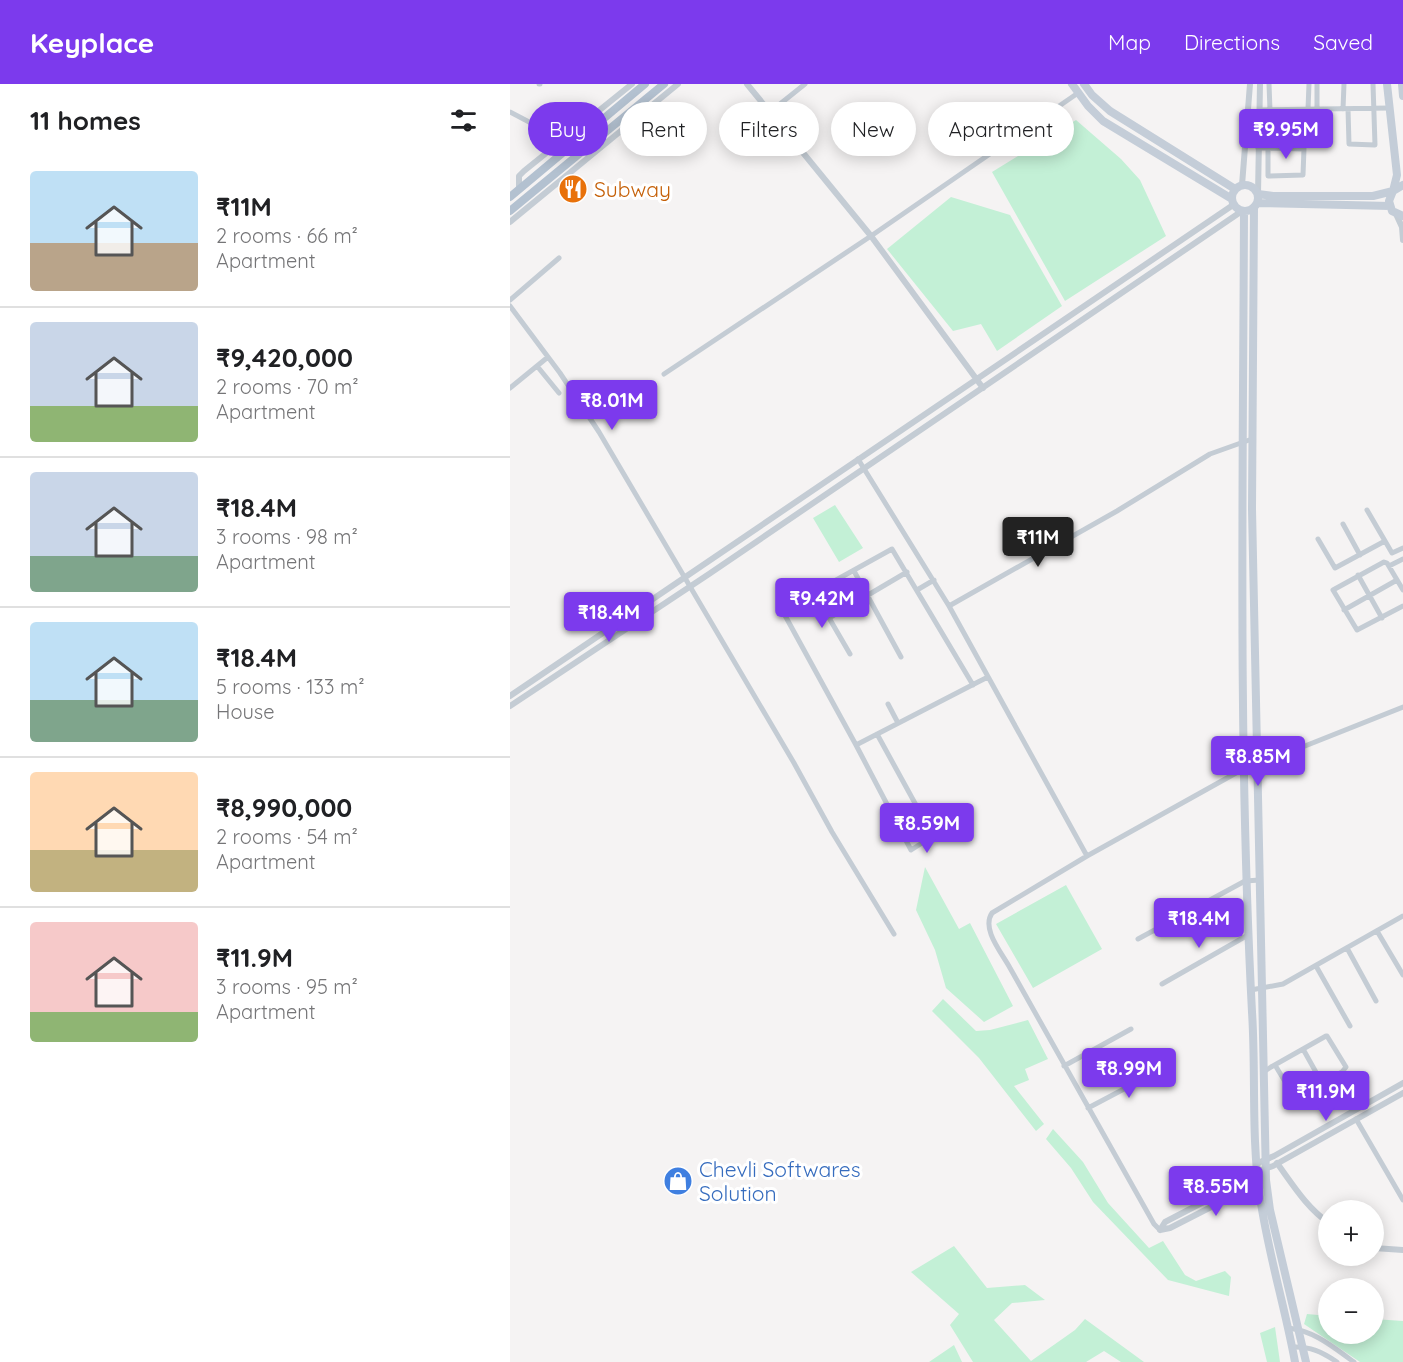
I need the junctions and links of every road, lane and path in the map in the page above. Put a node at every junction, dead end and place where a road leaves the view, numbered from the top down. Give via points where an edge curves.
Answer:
1 (632, 84) edge
2 (645, 84) edge
3 (664, 84) edge
4 (678, 84) edge
5 (747, 84) edge
6 (805, 84) edge
7 (1072, 84) edge
8 (1084, 84) edge
9 (1250, 84) edge
10 (1260, 84) edge
11 (1269, 84) edge
12 (1309, 84) edge
13 (1317, 84) edge
14 (1344, 84) edge
15 (1373, 84) edge
16 (1387, 84) edge
17 (1402, 84) edge
18 (1078, 93) junction
19 (1403, 96) edge
20 (762, 102) edge
21 (782, 102) edge
22 (1390, 108) junction
23 (1308, 109) junction
24 (1317, 109) junction
25 (1346, 109) junction
26 (1373, 109) junction
27 (1259, 110) junction
28 (1270, 110) junction
29 (510, 112) edge
30 (528, 121) edge
31 (1258, 148) junction
32 (1268, 148) junction
33 (1304, 149) junction
34 (806, 156) edge
35 (1403, 185) edge
36 (1239, 187) junction
37 (519, 189) junction
38 (1393, 191) junction
39 (510, 197) edge
40 (1256, 201) junction
41 (1232, 202) junction
42 (1390, 206) junction
43 (510, 211) edge
44 (1243, 211) junction
45 (1400, 215) edge
46 (510, 222) edge
47 (871, 236) junction
48 (1403, 240) edge
49 (559, 258) dead end
50 (510, 300) edge
51 (510, 306) edge
52 (548, 357) junction
53 (537, 366) junction
54 (664, 374) dead end
55 (976, 379) junction
56 (510, 388) edge
57 (983, 388) junction
58 (559, 393) dead end
59 (1252, 439) junction
60 (1242, 442) junction
61 (858, 459) junction
62 (864, 469) junction
63 (1367, 510) dead end
64 (1343, 524) dead end
65 (1318, 539) dead end
66 (1385, 541) junction
67 (1403, 548) edge
68 (1360, 555) junction
69 (1403, 559) edge
70 (1389, 566) junction
71 (854, 571) junction
72 (907, 572) junction
73 (1358, 575) junction
74 (684, 577) junction
75 (934, 580) junction
76 (1397, 580) junction
77 (690, 587) junction
78 (917, 590) junction
79 (1403, 590) edge
80 (814, 592) junction
81 (867, 595) junction
82 (1370, 595) junction
83 (949, 606) junction
84 (1403, 606) edge
85 (1344, 609) junction
86 (828, 618) junction
87 (1382, 618) junction
88 (850, 654) dead end
89 (901, 657) dead end
90 (988, 677) junction
91 (973, 685) junction
92 (510, 696) edge
93 (888, 704) dead end
94 (510, 706) edge
95 (1403, 707) edge
96 (898, 723) junction
97 (877, 734) junction
98 (856, 745) junction
99 (1257, 765) junction
100 (1245, 768) junction
101 (927, 824) junction
102 (904, 837) junction
103 (1087, 856) junction
104 (1260, 880) junction
105 (1245, 881) junction
106 (1403, 916) edge
107 (1377, 931) junction
108 (894, 934) dead end
109 (1248, 935) junction
110 (1138, 939) dead end
111 (1347, 948) junction
112 (1316, 966) junction
113 (1403, 975) edge
114 (1162, 984) dead end
115 (1263, 989) junction
116 (1251, 990) junction
117 (1376, 1001) dead end
118 (1350, 1026) dead end
119 (1131, 1029) dead end
120 (1303, 1049) junction
121 (1275, 1065) junction
122 (1064, 1066) junction
123 (1160, 1070) dead end
124 (1264, 1071) junction
125 (1322, 1083) junction
126 (1403, 1083) edge
127 (1403, 1093) edge
128 (1088, 1108) junction
129 (1356, 1119) junction
130 (1277, 1163) junction
131 (1262, 1172) junction
132 (1403, 1200) edge
133 (1318, 1215) edge
134 (1160, 1230) joint
135 (1384, 1249) edge
136 (1403, 1250) edge
137 (1288, 1328) junction
138 (1298, 1329) junction
139 (1302, 1346) junction
140 (1292, 1347) junction
141 (1295, 1362) edge
142 (1305, 1362) edge
143 (1337, 1362) edge
144 (1354, 1362) edge

1 - 37 street via 524,171 519,176
2 - 37 main road
3 - 43 main road
4 - 46 street
5 - 20 street
6 - 21 street
7 - 18 main road
8 - 36 main road via 1110,111
9 - 36 street
10 - 27 street
11 - 28 street
12 - 23 street
13 - 24 street
14 - 25 street
15 - 26 street
16 - 22 main road
17 - 19 main road
18 - 41 main road via 1103,121
18 - 47 street
22 - 26 street
22 - 38 main road via 1397,175
23 - 24 street
23 - 28 street
24 - 25 street
25 - 26 street
25 - 26 street via 1349,144 1375,145
27 - 28 street
27 - 31 street
29 - 30 street
31 - 32 street
31 - 40 street
32 - 33 street
32 - 33 street via 1269,123 1305,122
32 - 33 street via 1268,176 1303,176
34 - 47 street
35 - 38 main road
36 - 40 main road via 1251,186
36 - 41 main road
37 - 39 main road
38 - 40 main road via 1373,196 1273,196
38 - 42 main road
40 - 42 main road
40 - 44 main road
40 - 59 main road
41 - 44 main road
41 - 55 street
42 - 45 main road
44 - 57 street
44 - 60 main road
45 - 48 street
47 - 54 street
47 - 55 street
49 - 50 street
51 - 52 street
52 - 53 street
52 - 74 street via 599,432
53 - 56 street
53 - 58 street
55 - 57 street
55 - 61 street
57 - 62 street
59 - 60 street
59 - 99 main road
60 - 83 street via 1210,454
60 - 100 main road
61 - 62 street
61 - 74 street
62 - 75 street
62 - 77 street
63 - 66 street
64 - 68 street
65 - 68 street via 1335,568
66 - 67 street via 1393,553
66 - 68 street
69 - 70 street
70 - 73 street via 1383,562
70 - 76 street
71 - 72 street via 892,549
71 - 80 street
71 - 81 street
72 - 78 street
72 - 81 street
73 - 82 street
73 - 85 street via 1334,589
74 - 77 street
74 - 92 street
75 - 78 street
75 - 83 street
76 - 79 street
76 - 82 street
77 - 94 street
77 - 108 street
78 - 91 street
80 - 86 street
80 - 98 street via 782,609
81 - 86 street
81 - 89 street
82 - 85 street
82 - 87 street
83 - 90 street
84 - 87 street
85 - 87 street via 1357,630
86 - 88 street
90 - 91 street
90 - 103 street
91 - 96 street
93 - 96 street
95 - 99 street
96 - 97 street
97 - 98 street
97 - 101 street
98 - 102 street
99 - 100 street
99 - 104 main road
100 - 103 street
100 - 105 main road
101 - 102 street
101 - 102 street via 933,836 911,850
103 - 122 street via 992,913 987,924
104 - 105 street
104 - 115 main road
105 - 109 main road
105 - 110 street
106 - 107 street
107 - 111 street
107 - 113 street
109 - 114 street
109 - 116 main road
111 - 112 street
111 - 117 street
112 - 115 street via 1283,984
112 - 118 street
115 - 116 street
115 - 124 main road
116 - 131 main road
119 - 122 street
120 - 121 street
120 - 125 street
120 - 125 street via 1328,1036 1346,1067
121 - 124 street
121 - 125 street via 1294,1098
122 - 128 street
123 - 128 street
124 - 131 main road
126 - 131 street
127 - 129 street
128 - 134 street
129 - 130 street
129 - 132 street
130 - 131 street
130 - 133 street
131 - 134 street via 1170,1228
131 - 137 main road
131 - 138 main road
135 - 136 street
137 - 138 street
137 - 140 main road
138 - 139 main road
138 - 144 street via 1316,1335
139 - 140 street
139 - 142 main road
139 - 143 street via 1319,1350
140 - 141 main road

